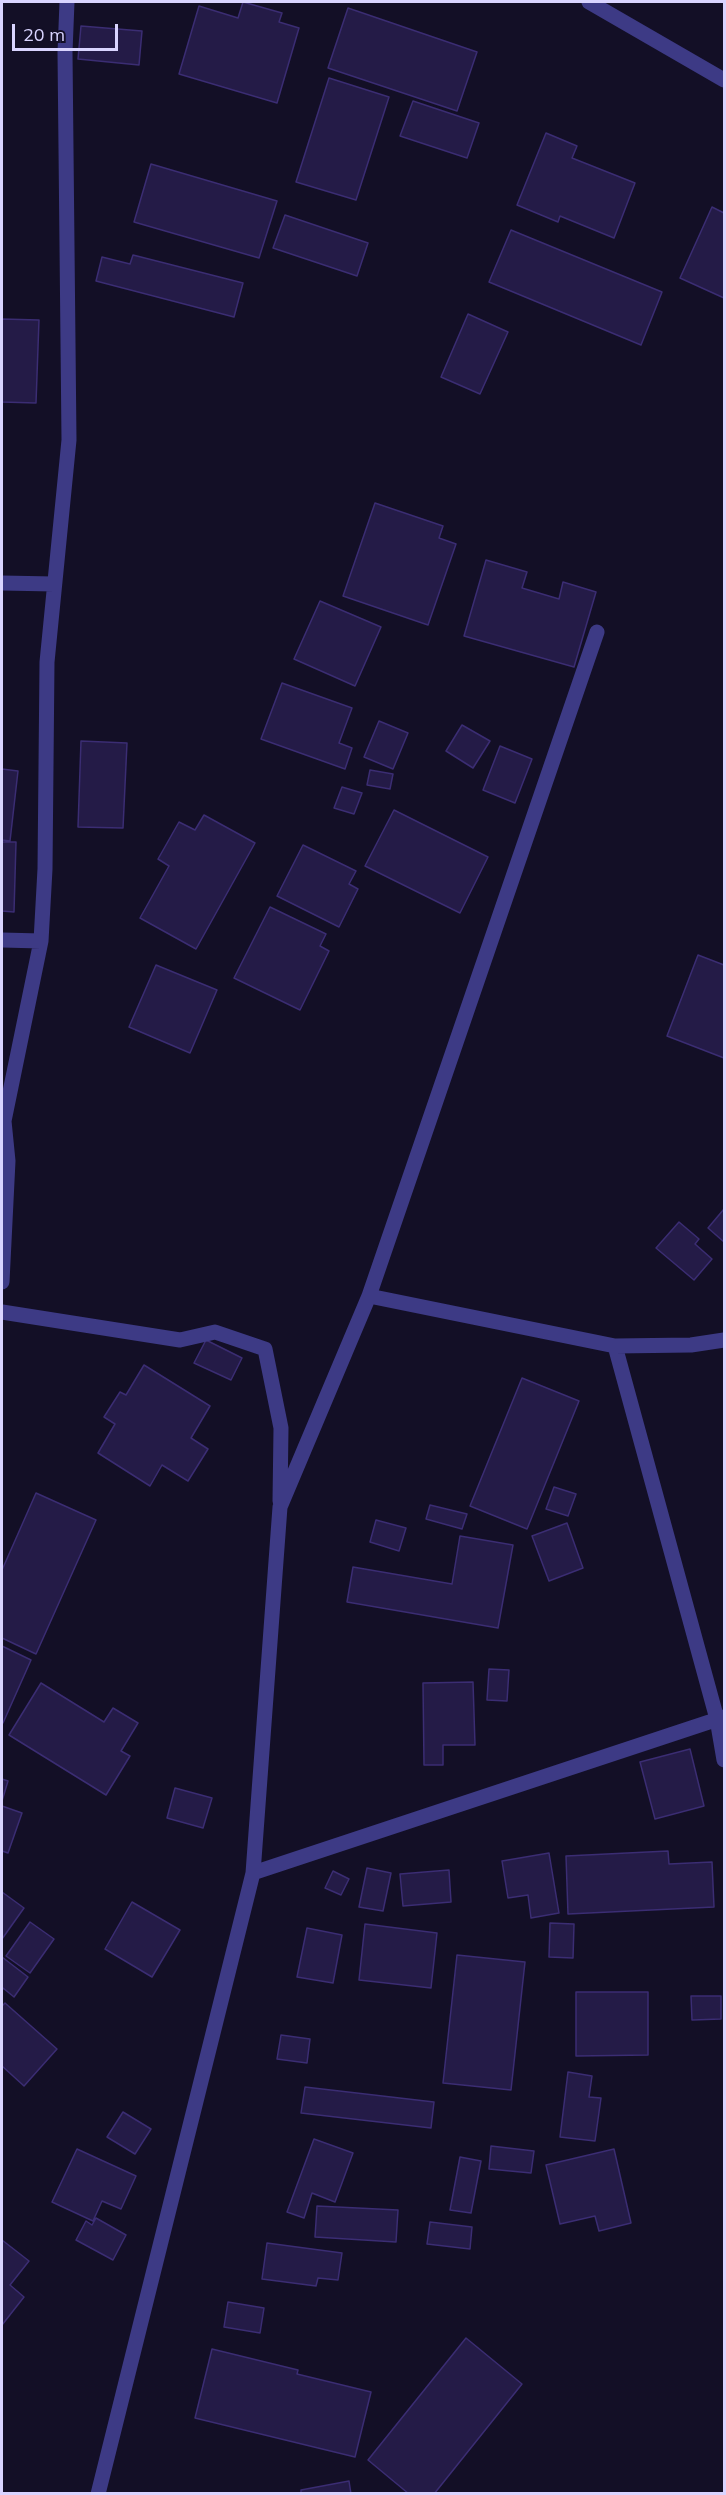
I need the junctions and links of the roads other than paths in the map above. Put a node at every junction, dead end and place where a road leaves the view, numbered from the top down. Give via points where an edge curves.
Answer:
1 (67, 2) edge
2 (589, 2) edge
3 (724, 80) edge
4 (2, 583) edge
5 (54, 584) junction
6 (597, 632) dead end
7 (2, 940) edge
8 (41, 941) junction
9 (2, 1282) edge
10 (369, 1296) junction
11 (2, 1311) edge
12 (724, 1340) edge
13 (615, 1346) junction
14 (280, 1507) junction
15 (721, 1718) edge
16 (724, 1760) edge
17 (253, 1873) junction
18 (98, 2493) edge

1 - 5 street via 64,52 69,440
2 - 3 street
4 - 5 street
5 - 8 street via 46,662
6 - 10 street
7 - 8 street
8 - 9 street via 4,1121 8,1161
10 - 13 street
10 - 14 street
11 - 14 street via 180,1340 215,1332 265,1349 280,1428
12 - 13 street via 691,1345
13 - 15 street
14 - 17 street
15 - 16 street
15 - 17 street
17 - 18 street

